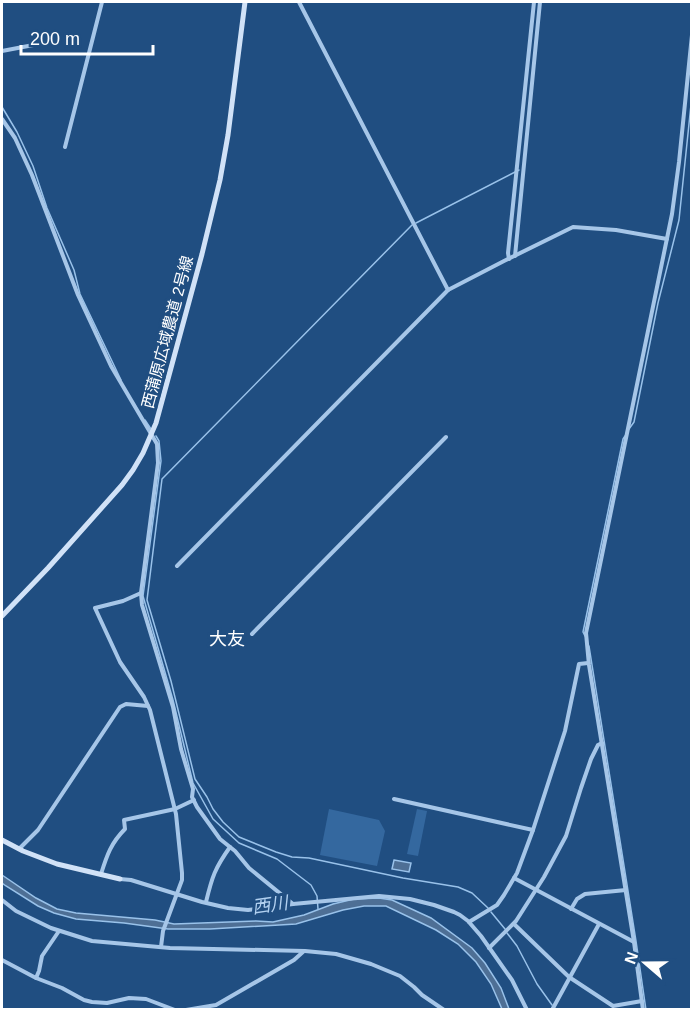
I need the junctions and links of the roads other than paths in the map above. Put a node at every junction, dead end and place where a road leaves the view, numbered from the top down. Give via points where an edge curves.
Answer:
1 (102, 2) edge
2 (244, 2) edge
3 (299, 2) edge
4 (534, 2) edge
5 (540, 2) edge
6 (692, 35) edge
7 (44, 43) dead end
8 (2, 51) edge
9 (2, 119) edge
10 (65, 147) dead end
11 (667, 239) junction
12 (515, 256) junction
13 (509, 259) junction
14 (448, 290) junction
15 (152, 435) junction
16 (446, 437) dead end
17 (177, 566) dead end
18 (141, 593) junction
19 (2, 616) edge
20 (252, 634) dead end
21 (588, 663) junction
22 (148, 706) junction
23 (602, 743) junction
24 (394, 799) dead end
25 (194, 800) junction
26 (175, 809) junction
27 (533, 830) junction
28 (2, 840) edge
29 (230, 847) junction
30 (19, 849) junction
31 (101, 874) junction
32 (514, 878) junction
33 (120, 879) joint
34 (536, 890) junction
35 (626, 890) junction
36 (177, 895) junction
37 (2, 900) edge
38 (206, 902) junction
39 (293, 904) junction
40 (571, 909) junction
41 (469, 922) junction
42 (514, 924) junction
43 (599, 924) junction
44 (59, 931) junction
45 (634, 942) junction
46 (161, 947) junction
47 (489, 948) junction
48 (305, 951) junction
49 (2, 960) edge
50 (570, 977) junction
51 (36, 978) junction
52 (642, 1001) junction
53 (176, 1010) edge
54 (186, 1010) edge
55 (444, 1010) edge
56 (526, 1010) edge
57 (552, 1010) edge
58 (643, 1010) edge

1 - 10 street
2 - 15 street, 西蒲原広域農道 2号線 via 220,180
3 - 14 street
4 - 13 street
5 - 12 street
6 - 11 street
7 - 8 street
9 - 15 street via 32,175 78,295 111,366
11 - 12 street via 573,227
11 - 21 street via 586,633
12 - 13 street
13 - 14 street
14 - 17 street
15 - 18 street via 157,444 158,463
15 - 19 street, 西蒲原広域農道 2号線 via 122,485
16 - 20 street
18 - 22 street via 95,608 120,662
18 - 25 street
21 - 23 street
21 - 27 street via 579,664 565,731
22 - 26 street
22 - 30 street via 120,707 38,830
23 - 34 street via 591,759 566,836
23 - 35 street
24 - 27 street
25 - 26 street
25 - 29 street via 220,840
26 - 31 street via 124,820 125,829 107,854
26 - 36 street via 182,873
27 - 32 street
28 - 30 street
29 - 38 street via 213,875
29 - 39 street
30 - 31 street via 57,864
31 - 33 street
32 - 34 street
32 - 41 street via 497,904
33 - 36 street
34 - 40 street
34 - 42 street
35 - 40 street via 585,894
35 - 45 street
36 - 38 street
36 - 46 street
37 - 44 street
38 - 39 street via 248,910
39 - 41 street via 390,896 434,905
40 - 43 street
41 - 47 street
42 - 47 street
42 - 50 street
43 - 45 street
43 - 50 street
44 - 46 street via 92,941
44 - 51 street via 42,956
45 - 52 street
46 - 48 street
47 - 56 street via 512,980
48 - 54 street via 216,1005
48 - 55 street via 336,954 400,976
49 - 51 street
50 - 52 street via 613,1006
50 - 57 street
51 - 53 street via 92,1002 146,999
52 - 58 street

